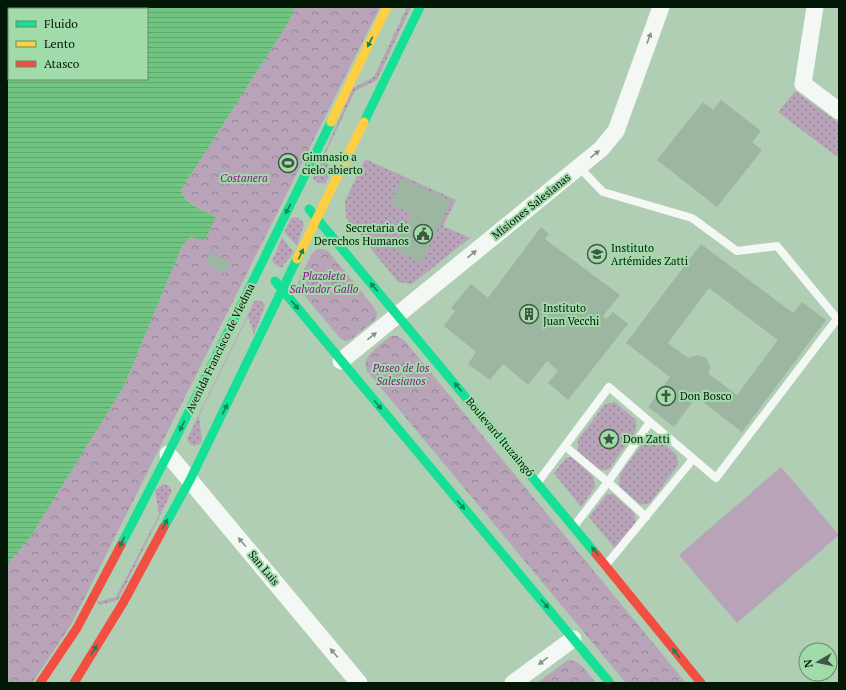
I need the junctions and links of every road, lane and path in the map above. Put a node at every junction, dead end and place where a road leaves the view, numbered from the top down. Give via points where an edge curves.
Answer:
1 (387, 7) edge
2 (420, 7) edge
3 (661, 7) edge
4 (816, 7) edge
5 (839, 111) edge
6 (579, 167) junction
7 (296, 194) junction
8 (317, 219) junction
9 (261, 264) junction
10 (283, 290) junction
11 (397, 315) junction
12 (838, 320) edge
13 (341, 360) junction
14 (650, 422) junction
15 (566, 447) junction
16 (168, 454) junction
17 (693, 459) junction
18 (190, 480) junction
19 (538, 482) junction
20 (608, 482) junction
21 (646, 516) junction
22 (574, 526) junction
23 (606, 565) junction
24 (573, 639) junction
25 (40, 683) edge
26 (74, 683) edge
27 (359, 683) edge
28 (513, 683) edge
29 (610, 683) edge
30 (701, 683) edge

1 -> 7 main road, Avenida Francisco de Viedma
2 - 8 main road
6 -> 3 street, Misiones Salesianas via 601,149 616,131
4 - 5 street via 802,84
11 -> 6 street, Misiones Salesianas
6 - 12 lane via 603,192 692,218 737,251 777,246
7 - 8 main road, Boulevard Ituzaingó
7 -> 9 main road, Avenida Francisco de Viedma
10 -> 8 main road
11 -> 8 main road, Boulevard Ituzaingó
9 - 10 main road
9 -> 16 main road, Avenida Francisco de Viedma
10 -> 13 main road
18 -> 10 main road
13 -> 11 street, Misiones Salesianas
19 -> 11 main road, Boulevard Ituzaingó
12 - 17 lane via 716,478
13 -> 24 main road
14 - 15 lane via 609,387
14 - 17 lane
14 - 20 lane
15 - 19 lane
15 - 20 lane
16 - 18 street, San Luis
16 -> 25 main road, Avenida Francisco de Viedma via 77,628
17 - 21 lane
26 -> 18 main road via 123,603
27 -> 18 street, San Luis
19 - 22 main road, Boulevard Ituzaingó
20 - 21 lane
20 - 22 lane
21 - 23 lane
23 -> 22 main road, Boulevard Ituzaingó
30 -> 23 main road, Boulevard Ituzaingó
24 -> 28 street
24 - 29 main road

